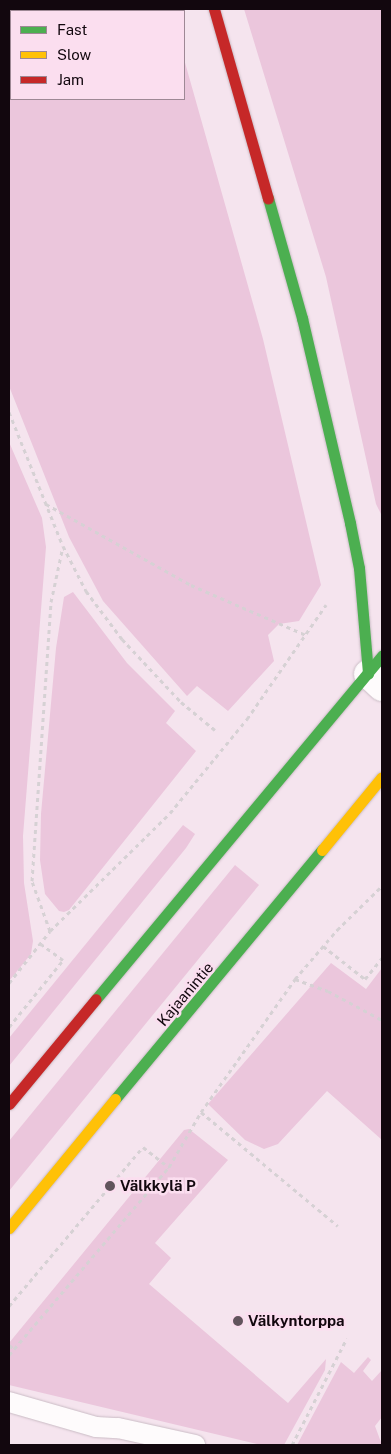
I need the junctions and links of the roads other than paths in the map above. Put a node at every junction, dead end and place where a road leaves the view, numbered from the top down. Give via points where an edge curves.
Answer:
1 (214, 9) edge
2 (377, 672) edge
3 (382, 777) edge
4 (9, 1104) edge
5 (9, 1228) edge
6 (9, 1402) edge
7 (194, 1445) edge

1 - 2 main road via 302,318 359,568
2 - 4 main road
3 - 5 main road, Kajaanintie
6 - 7 lane via 96,1427 118,1428

